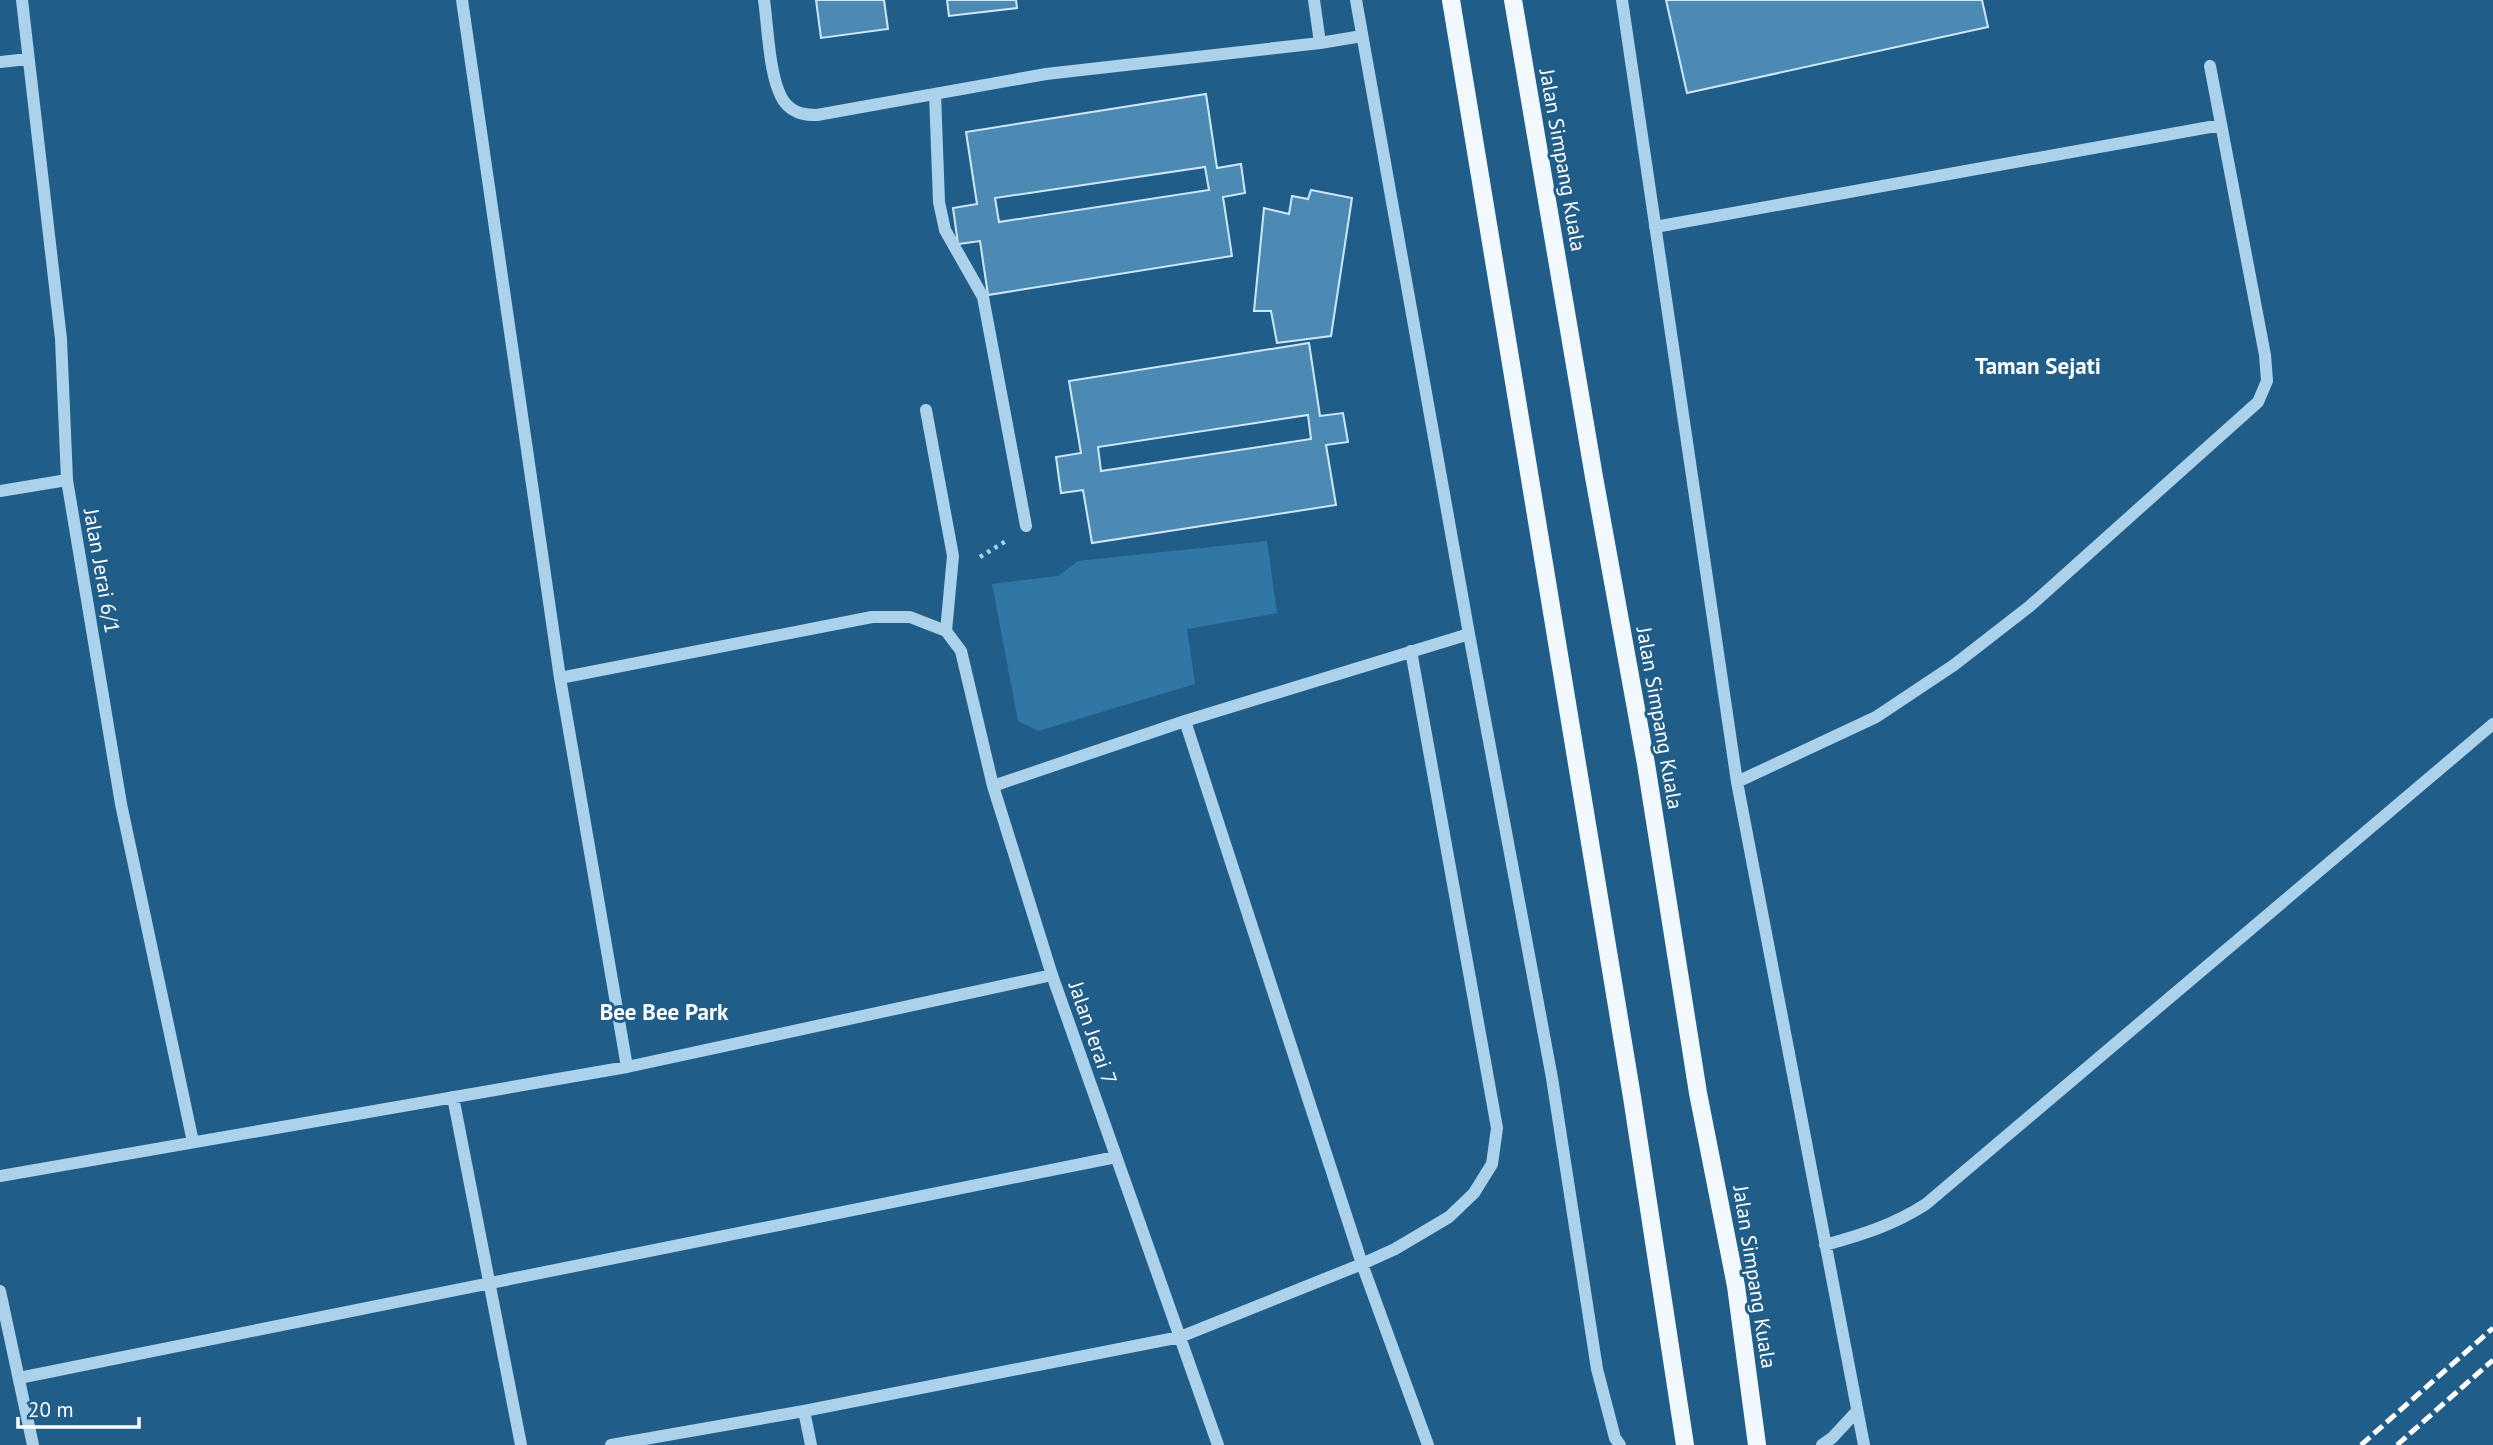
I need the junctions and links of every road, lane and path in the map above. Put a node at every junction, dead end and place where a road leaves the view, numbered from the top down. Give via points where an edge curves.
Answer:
1 (22, 0) edge
2 (462, 0) edge
3 (764, 0) edge
4 (1314, 0) edge
5 (1356, 0) edge
6 (1451, 0) edge
7 (1513, 0) edge
8 (1622, 0) edge
9 (1362, 36) junction
10 (1320, 43) junction
11 (28, 59) junction
12 (0, 62) edge
13 (2210, 66) dead end
14 (935, 94) junction
15 (2221, 125) junction
16 (1655, 227) junction
17 (926, 410) dead end
18 (67, 480) junction
19 (0, 491) edge
20 (1026, 526) joint
21 (952, 573) junction
22 (946, 631) junction
23 (1469, 634) junction
24 (1411, 651) junction
25 (560, 678) junction
26 (1185, 721) junction
27 (2493, 724) edge
28 (1737, 782) junction
29 (993, 786) junction
30 (1052, 975) junction
31 (627, 1067) junction
32 (453, 1097) junction
33 (193, 1142) junction
34 (1116, 1157) junction
35 (0, 1176) edge
36 (1825, 1245) junction
37 (1362, 1264) junction
38 (490, 1284) junction
39 (0, 1291) edge
40 (1180, 1337) junction
41 (19, 1378) junction
42 (804, 1411) junction
43 (1857, 1411) junction
44 (33, 1445) edge
45 (521, 1445) edge
46 (611, 1445) edge
47 (811, 1445) edge
48 (1218, 1445) edge
49 (1427, 1445) edge
50 (1620, 1445) edge
51 (1685, 1445) edge
52 (1757, 1445) edge
53 (1822, 1445) edge
54 (1864, 1445) edge

1 - 11 street, Jalan Jerai 6/1
2 - 25 street
3 - 14 street via 774,75 786,105 800,114
4 - 10 street
5 - 9 street
6 - 51 main road
7 - 52 main road, Jalan Simpang Kuala via 1736,1286
8 - 16 street
9 - 10 street
9 - 23 street
10 - 14 street via 1046,74
11 - 12 street
11 - 18 street, Jalan Jerai 6/1 via 61,339
13 - 15 street
14 - 20 street via 939,202 945,230 983,297
15 - 16 street
15 - 28 street via 2265,355 2267,381 2258,402 2030,606 1954,665 1876,718
16 - 28 street
17 - 21 street via 953,556
18 - 19 street
18 - 33 street, Jalan Jerai 6/1 via 121,804
20 - 21 path
21 - 22 street
22 - 25 street via 910,617 872,617
22 - 29 street, Jalan Jerai 7 via 961,651
23 - 24 street
23 - 50 street via 1552,1078 1597,1369
24 - 26 street
24 - 37 street via 1497,1128 1492,1164 1474,1193 1449,1217
25 - 31 street
26 - 29 street
26 - 37 street
27 - 36 street via 1957,1180 1904,1218
28 - 36 street
29 - 30 street, Jalan Jerai 7
30 - 31 street
30 - 34 street, Jalan Jerai 7
31 - 32 street
32 - 33 street
32 - 38 street
33 - 35 street
34 - 38 street
34 - 40 street, Jalan Jerai 7
36 - 43 street
37 - 40 street
37 - 49 street
38 - 41 street
38 - 45 street
39 - 41 street
40 - 42 street
40 - 48 street, Jalan Jerai 7
41 - 44 street
42 - 46 street
42 - 47 street
43 - 53 street
43 - 54 street

